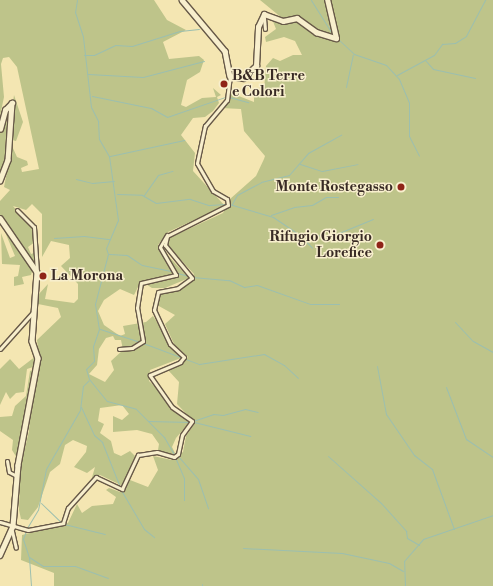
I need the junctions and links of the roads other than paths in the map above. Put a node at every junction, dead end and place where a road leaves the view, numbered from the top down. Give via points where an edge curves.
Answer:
1 (182, 0) edge
2 (327, 0) edge
3 (269, 14) junction
4 (265, 29) dead end
5 (230, 76) junction
6 (0, 129) edge
7 (0, 182) edge
8 (17, 210) dead end
9 (0, 218) edge
10 (170, 234) junction
11 (37, 272) junction
12 (34, 311) junction
13 (0, 349) edge
14 (119, 349) dead end
15 (7, 461) dead end
16 (17, 476) junction
17 (0, 522) edge
18 (13, 529) junction
19 (16, 548) dead end
20 (0, 555) edge

1 - 5 street via 225,51
2 - 3 street via 337,32 335,39 316,32 298,18 283,21
3 - 4 street via 264,19
3 - 5 street via 264,14 258,27 254,70 245,78
5 - 10 street via 227,100 205,126 197,163 213,191 227,199 228,205
6 - 7 street via 10,103 13,109 6,139 8,160
8 - 11 street via 34,227
9 - 11 street
10 - 14 street via 160,246 176,275 141,282 137,308 143,341 132,348
10 - 18 street via 165,245 192,278 178,288 158,292 154,312 170,344 183,359 150,375 172,407 192,421 183,433 178,454 138,455 122,489 96,477 68,508 63,522 34,530
11 - 12 street
12 - 13 street
12 - 16 street via 32,341 38,358 37,372
15 - 16 street via 9,472
16 - 18 street
17 - 18 street
18 - 19 street
18 - 20 street

